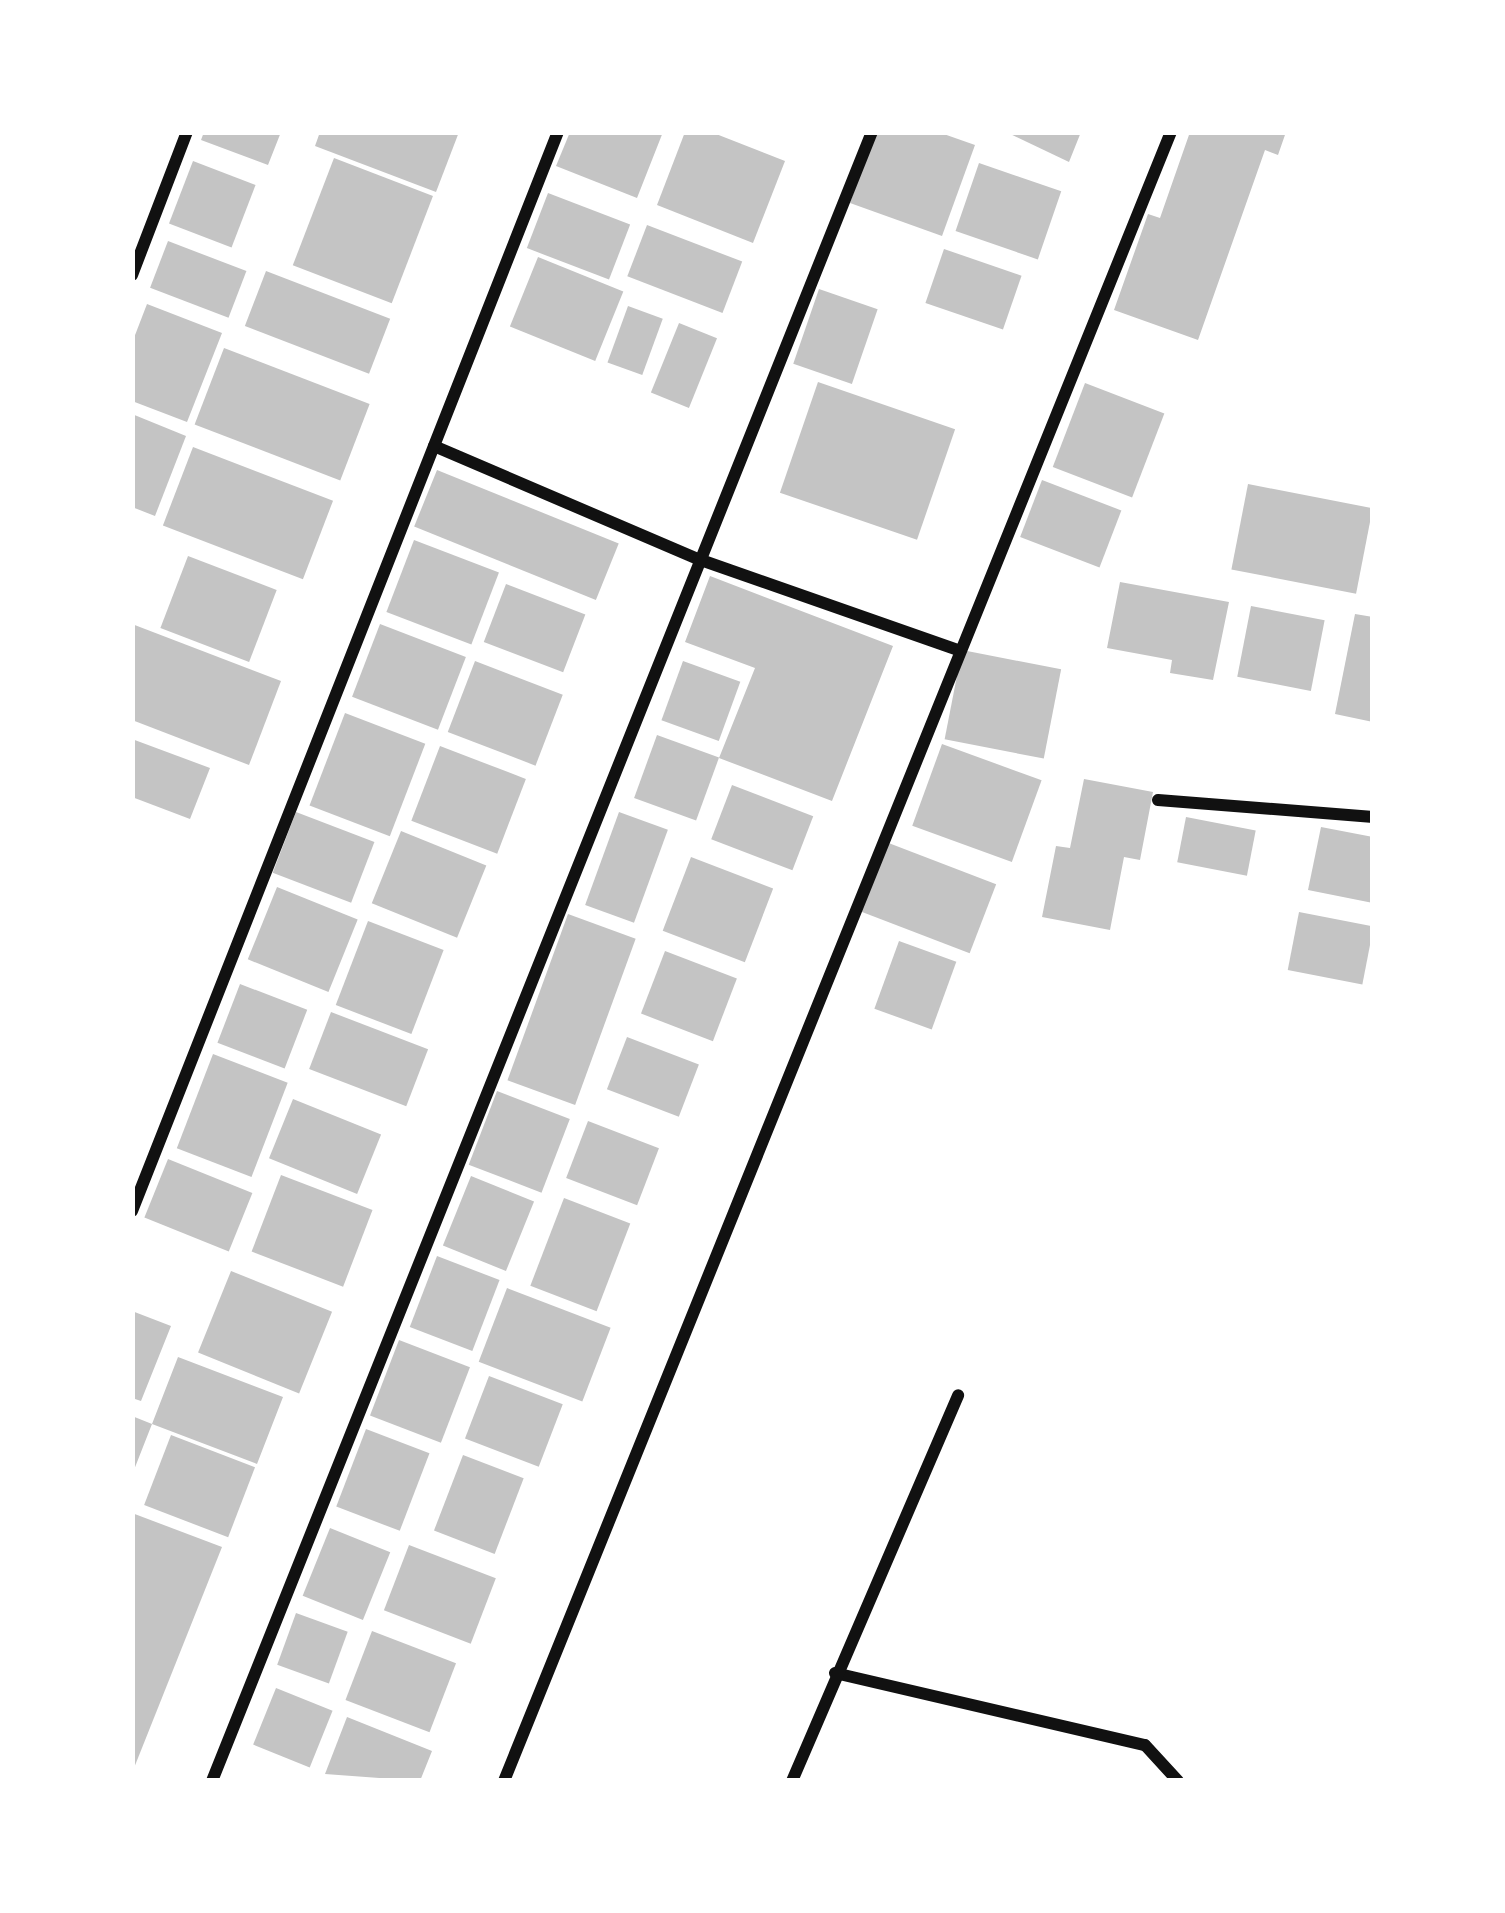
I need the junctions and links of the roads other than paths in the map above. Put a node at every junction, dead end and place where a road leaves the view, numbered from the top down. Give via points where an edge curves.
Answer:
1 (187, 132) edge
2 (558, 132) edge
3 (872, 132) edge
4 (1171, 132) edge
5 (132, 275) edge
6 (434, 446) junction
7 (698, 559) junction
8 (960, 651) junction
9 (1158, 800) dead end
10 (1373, 817) edge
11 (132, 1211) edge
12 (958, 1395) dead end
13 (835, 1673) junction
14 (212, 1781) edge
15 (504, 1781) edge
16 (792, 1781) edge
17 (1178, 1781) edge

1 - 5 street
2 - 6 street
3 - 7 street
4 - 8 street
6 - 7 street
6 - 11 street
7 - 8 street
7 - 14 street
8 - 15 street
9 - 10 street
12 - 13 street
13 - 16 street
13 - 17 street via 1145,1745

